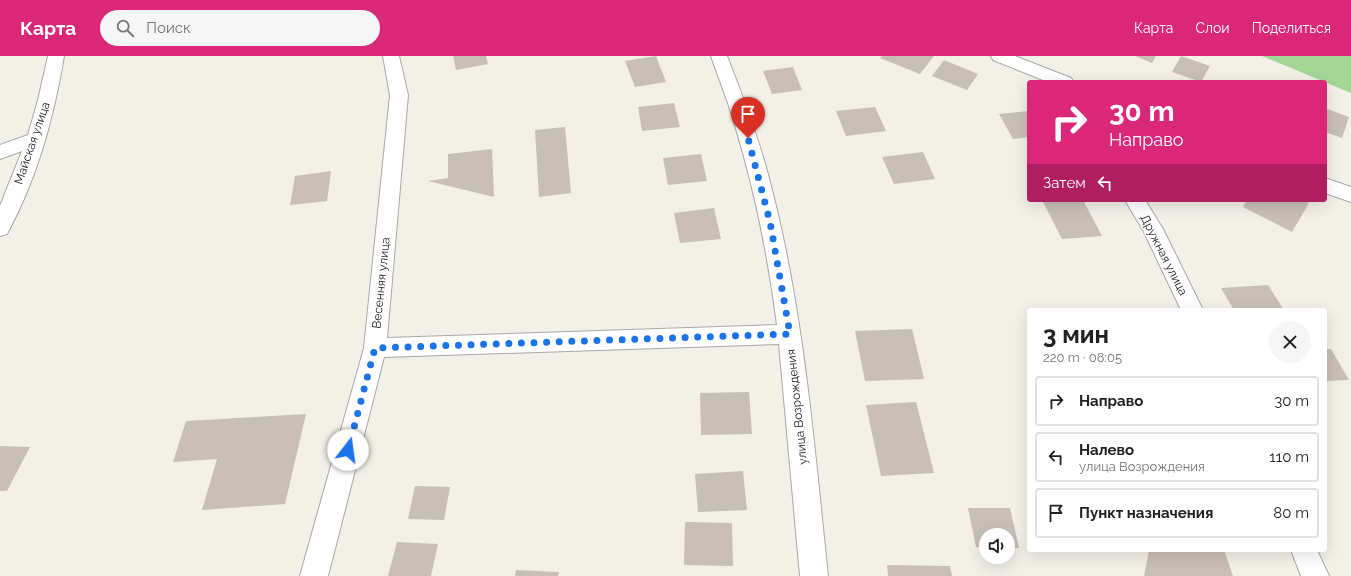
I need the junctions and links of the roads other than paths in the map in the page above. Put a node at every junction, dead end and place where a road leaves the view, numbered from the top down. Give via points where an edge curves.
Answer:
1 (56, 56) edge
2 (391, 56) edge
3 (719, 56) edge
4 (999, 56) edge
5 (1060, 80) edge
6 (36, 140) junction
7 (0, 152) edge
8 (1327, 186) edge
9 (1351, 196) edge
10 (1136, 202) edge
11 (0, 228) edge
12 (1191, 308) edge
13 (790, 334) junction
14 (375, 348) junction
15 (1305, 552) edge
16 (314, 576) edge
17 (814, 576) edge
18 (1315, 576) edge

1 - 6 street, Майская улица via 51,88
2 - 14 street, Весенняя улица via 399,95
3 - 13 street, улица Возрождения via 730,82 770,222
4 - 5 street
6 - 7 street
6 - 11 street, Майская улица
8 - 9 street
10 - 12 street, Дружная улица via 1153,229
13 - 14 street
13 - 17 street, улица Возрождения
14 - 16 street, Весенняя улица
15 - 18 street

